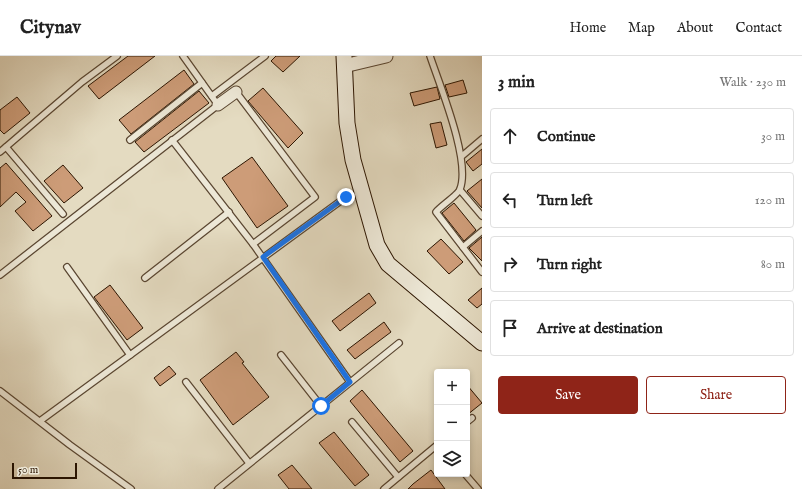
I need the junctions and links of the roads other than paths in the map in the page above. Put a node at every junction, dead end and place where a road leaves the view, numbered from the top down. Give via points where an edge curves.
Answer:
1 (117, 56) edge
2 (183, 56) edge
3 (265, 56) edge
4 (386, 56) edge
5 (430, 56) edge
6 (348, 60) edge
7 (202, 83) junction
8 (236, 92) joint
9 (215, 100) junction
10 (482, 139) edge
11 (130, 140) dead end
12 (172, 140) junction
13 (6, 147) junction
14 (0, 152) edge
15 (462, 156) junction
16 (460, 190) junction
17 (346, 197) dead end
18 (229, 212) junction
19 (63, 214) dead end
20 (482, 216) edge
21 (482, 231) edge
22 (253, 244) junction
23 (463, 247) junction
24 (263, 257) junction
25 (67, 267) dead end
26 (482, 272) edge
27 (0, 275) edge
28 (145, 278) dead end
29 (482, 331) edge
30 (399, 343) dead end
31 (482, 343) edge
32 (130, 355) junction
33 (281, 356) dead end
34 (186, 382) dead end
35 (350, 382) junction
36 (0, 391) edge
37 (321, 406) junction
38 (40, 421) junction
39 (352, 422) dead end
40 (434, 447) edge
41 (249, 464) junction
42 (398, 477) junction
43 (468, 477) edge
44 (131, 489) edge
45 (218, 489) edge
46 (384, 489) edge
47 (478, 489) edge

1 - 13 lane via 82,82
2 - 7 lane
3 - 9 lane
4 - 6 street
5 - 15 lane
6 - 29 main road via 359,150 386,240 396,257
6 - 31 main road via 347,123 353,160 377,245 388,264
7 - 9 lane
7 - 11 lane
8 - 9 street
8 - 22 lane via 315,197
9 - 12 lane
10 - 15 lane
12 - 18 lane
12 - 27 lane
13 - 14 lane
13 - 19 lane
15 - 16 lane
16 - 20 lane
16 - 23 lane via 436,212
17 - 24 lane
18 - 22 lane
18 - 28 lane
21 - 23 lane
22 - 24 lane
23 - 26 lane
24 - 32 lane
24 - 35 lane
25 - 32 lane
30 - 35 lane
32 - 38 lane
33 - 37 lane
34 - 41 lane
35 - 37 lane
36 - 38 lane
37 - 41 lane
38 - 44 lane
39 - 42 lane
40 - 42 lane
41 - 45 lane
42 - 46 lane
43 - 47 lane

